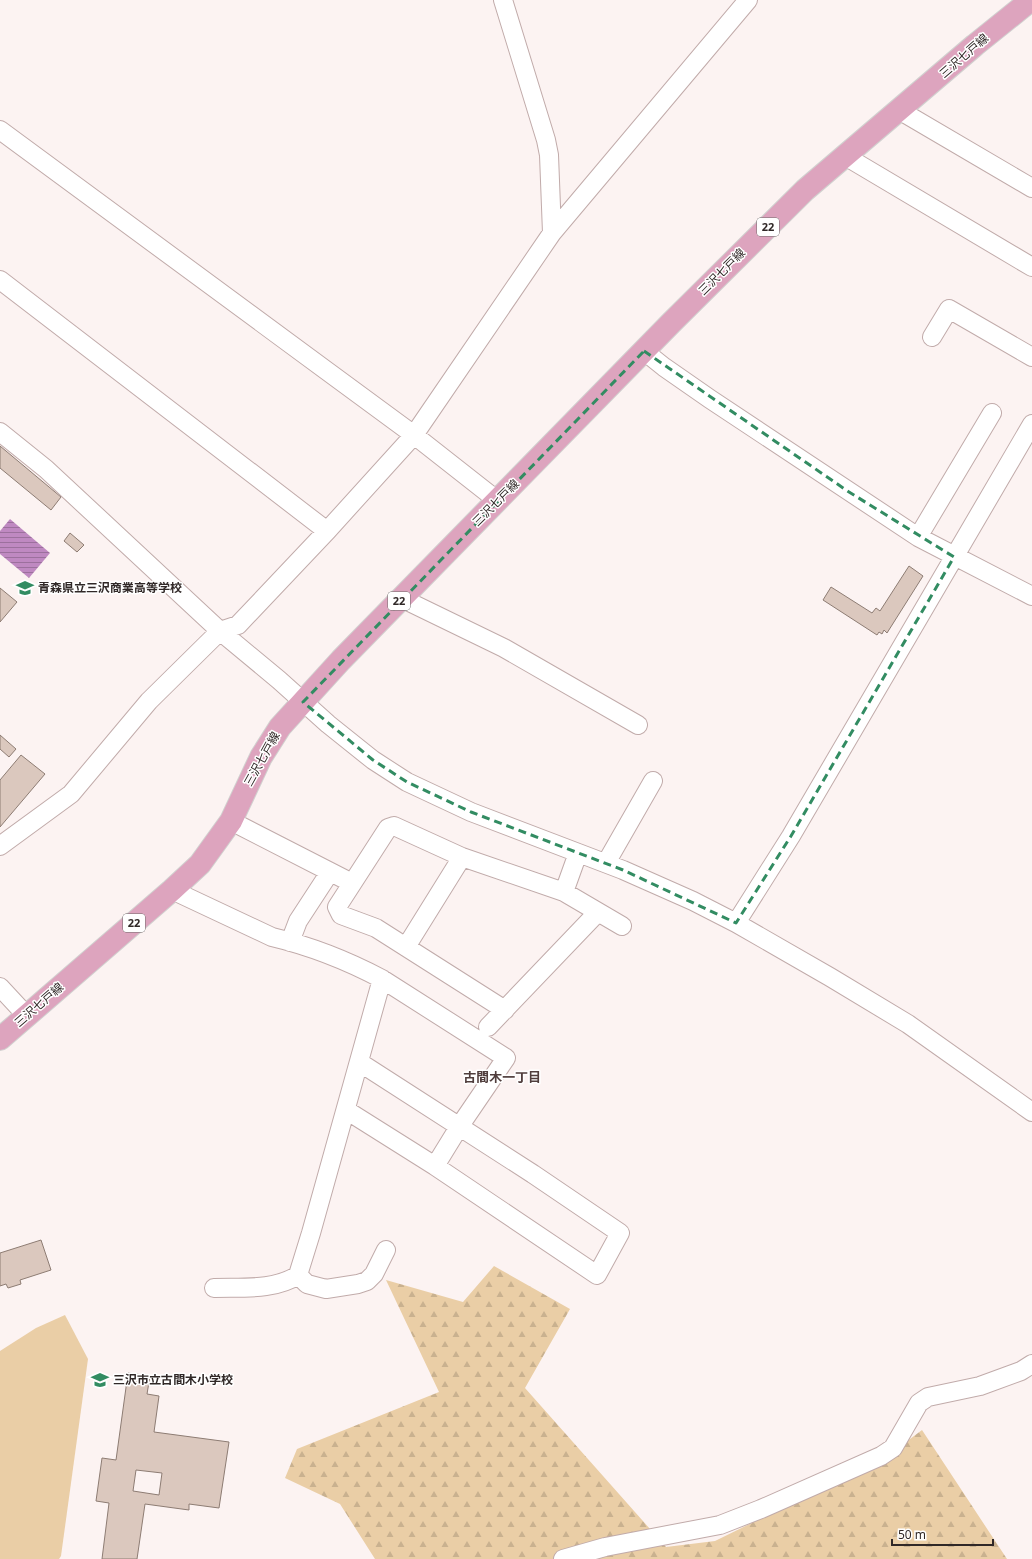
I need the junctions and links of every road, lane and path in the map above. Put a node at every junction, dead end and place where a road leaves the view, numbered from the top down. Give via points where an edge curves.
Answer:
1 (503, 0) edge
2 (748, 0) edge
3 (1030, 4) edge
4 (900, 110) junction
5 (0, 130) edge
6 (845, 156) junction
7 (1032, 188) edge
8 (552, 233) junction
9 (1032, 267) edge
10 (0, 280) edge
11 (932, 337) dead end
12 (644, 351) junction
13 (1032, 357) edge
14 (992, 413) dead end
15 (1032, 424) edge
16 (0, 432) edge
17 (414, 435) junction
18 (498, 501) junction
19 (327, 531) junction
20 (918, 537) junction
21 (954, 557) junction
22 (1032, 596) edge
23 (402, 598) junction
24 (220, 631) junction
25 (303, 702) junction
26 (638, 724) dead end
27 (653, 781) dead end
28 (230, 821) junction
29 (0, 846) edge
30 (578, 853) junction
31 (462, 857) junction
32 (606, 863) junction
33 (330, 872) junction
34 (352, 883) junction
35 (172, 890) junction
36 (564, 892) junction
37 (598, 912) junction
38 (736, 923) junction
39 (622, 926) dead end
40 (290, 942) junction
41 (406, 947) junction
42 (382, 979) junction
43 (0, 987) edge
44 (505, 1010) junction
45 (26, 1015) junction
46 (488, 1027) dead end
47 (0, 1039) edge
48 (359, 1062) junction
49 (346, 1110) junction
50 (1032, 1112) edge
51 (459, 1127) junction
52 (435, 1166) junction
53 (386, 1250) dead end
54 (298, 1275) junction
55 (214, 1288) dead end
56 (1032, 1364) edge
57 (563, 1559) edge

1 - 8 street via 546,140 549,155
2 - 8 street
3 - 4 main road, 三沢七戸線 / 22 via 975,45
4 - 6 main road, 三沢七戸線 / 22
4 - 7 street
5 - 17 street
6 - 9 street
6 - 12 main road, 三沢七戸線 / 22 via 805,190
8 - 17 street
10 - 19 street
11 - 13 street via 948,309
12 - 18 main road, 三沢七戸線 / 22
12 - 20 street via 717,404
14 - 20 street
15 - 21 street
16 - 24 street via 46,470
17 - 18 street
17 - 19 street
18 - 23 main road, 三沢七戸線 / 22
19 - 24 street via 238,625
20 - 21 street
21 - 22 street
21 - 38 street via 791,836
23 - 25 main road, 三沢七戸線 / 22
23 - 26 street via 504,648
24 - 25 street
24 - 29 street via 149,701 70,794
25 - 28 main road, 三沢七戸線 / 22 via 280,727 261,757
25 - 30 street via 373,760 407,782 471,812
27 - 32 street
28 - 33 street
28 - 35 main road, 三沢七戸線 / 22 via 200,864
30 - 32 street
30 - 36 street
31 - 34 street via 394,826 388,828
31 - 36 street
31 - 41 street
32 - 38 street
33 - 34 street
33 - 40 street via 298,921
34 - 41 street via 337,907 342,915 376,928
35 - 40 street via 272,937
35 - 45 main road, 三沢七戸線 / 22
36 - 37 street
37 - 39 street
37 - 44 street
38 - 50 street via 908,1024
40 - 42 street via 363,969
41 - 44 street
42 - 48 street
42 - 51 street via 506,1058
43 - 45 street
44 - 46 street
45 - 47 main road, 三沢七戸線 / 22
48 - 49 street
48 - 51 street
49 - 52 street
49 - 54 street
51 - 52 street
51 - 52 street via 620,1233 597,1275
53 - 54 street via 374,1274 367,1281 358,1284 326,1289 307,1284
54 - 55 street via 274,1286
56 - 57 street via 1022,1371 980,1386 928,1397 919,1403 893,1448 881,1456 761,1509 720,1525 605,1547

